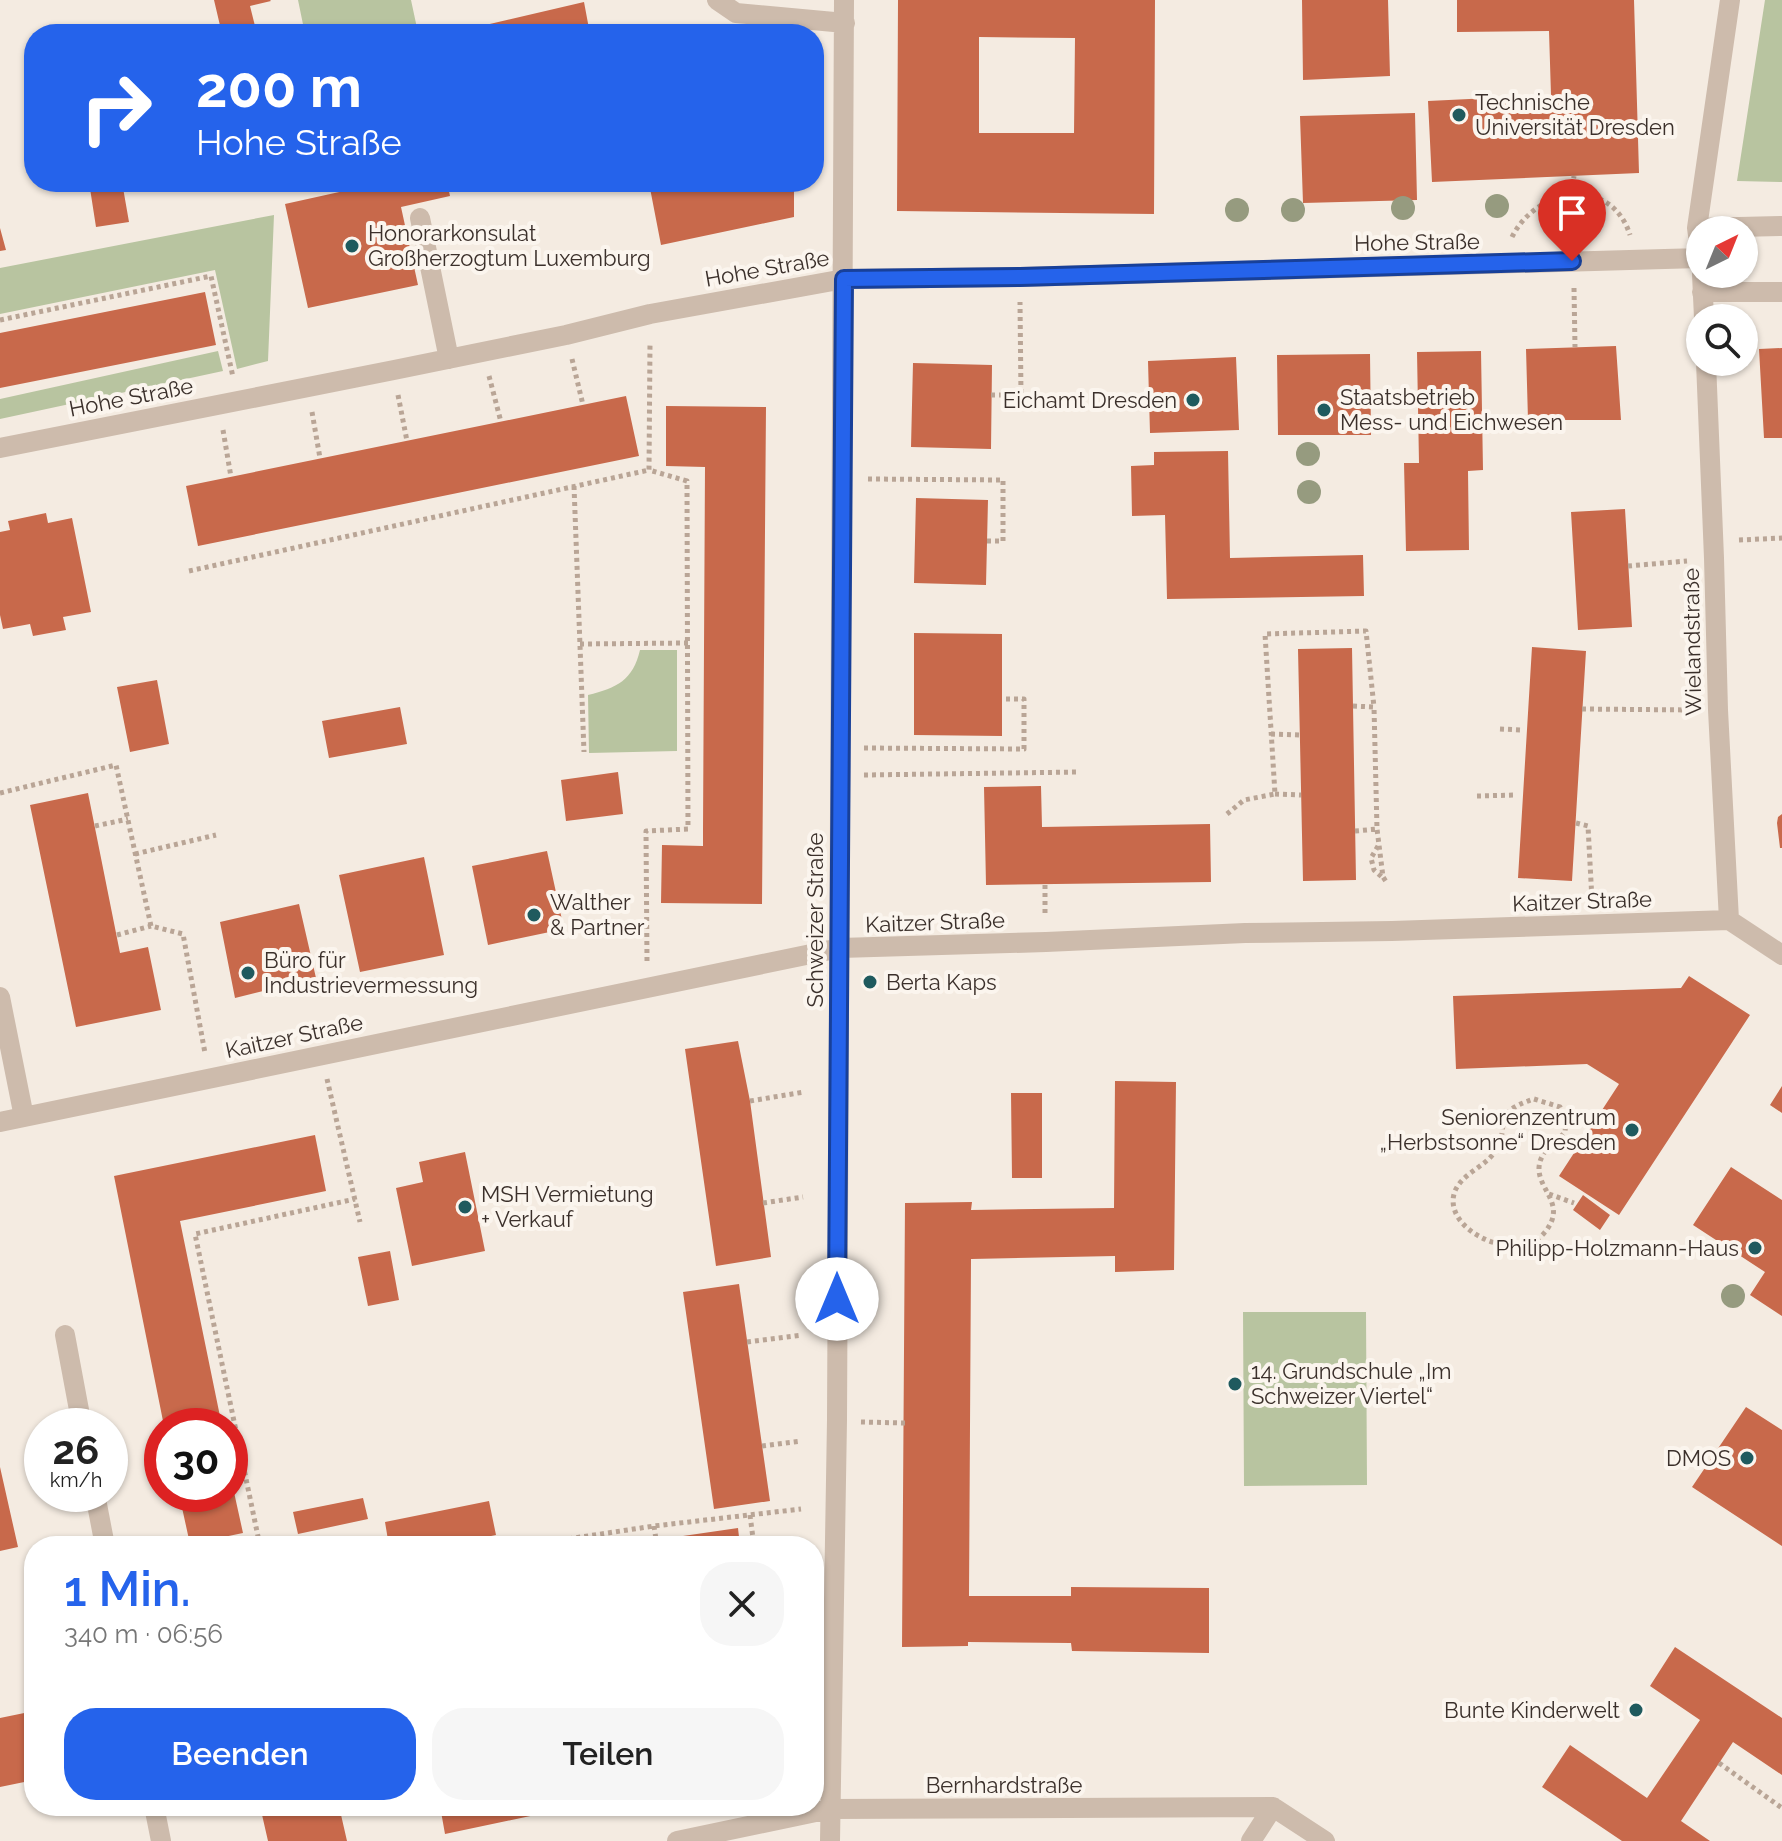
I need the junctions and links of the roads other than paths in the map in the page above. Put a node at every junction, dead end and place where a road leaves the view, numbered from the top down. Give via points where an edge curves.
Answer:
1 (717, 0) edge
2 (844, 0) edge
3 (1730, 0) edge
4 (845, 23) junction
5 (1699, 216) edge
6 (420, 218) dead end
7 (1782, 226) edge
8 (1758, 227) edge
9 (1686, 258) edge
10 (844, 279) junction
11 (1746, 288) edge
12 (1782, 292) edge
13 (449, 359) junction
14 (1707, 376) edge
15 (0, 448) edge
16 (1729, 920) junction
17 (840, 948) junction
18 (1782, 955) edge
19 (0, 997) edge
20 (24, 1117) junction
21 (0, 1122) edge
22 (65, 1335) dead end
23 (79, 1408) edge
24 (98, 1512) edge
25 (103, 1536) edge
26 (1273, 1807) junction
27 (830, 1809) junction
28 (824, 1810) edge
29 (156, 1816) edge
30 (797, 1816) edge
31 (161, 1841) edge
32 (677, 1841) edge
33 (830, 1841) edge
34 (1251, 1841) edge
35 (1325, 1841) edge

1 - 4 street via 736,13
2 - 4 street, Schweizer Straße
3 - 5 street
4 - 10 street, Schweizer Straße
6 - 13 street
7 - 8 street
9 - 10 street, Hohe Straße
10 - 13 street, Hohe Straße via 650,314
10 - 17 street, Schweizer Straße
11 - 12 street
13 - 15 street, Hohe Straße
14 - 16 street, Wielandstraße
16 - 17 street, Kaitzer Straße
16 - 18 street
17 - 20 street, Kaitzer Straße
17 - 27 street, Schweizer Straße
19 - 20 street
20 - 21 street, Kaitzer Straße
22 - 23 street
24 - 25 street
26 - 27 street, Bernhardstraße
26 - 34 street
26 - 35 street
27 - 28 street, Bernhardstraße
27 - 33 street, Schweizer Straße
29 - 31 street
30 - 32 street, Bernhardstraße

